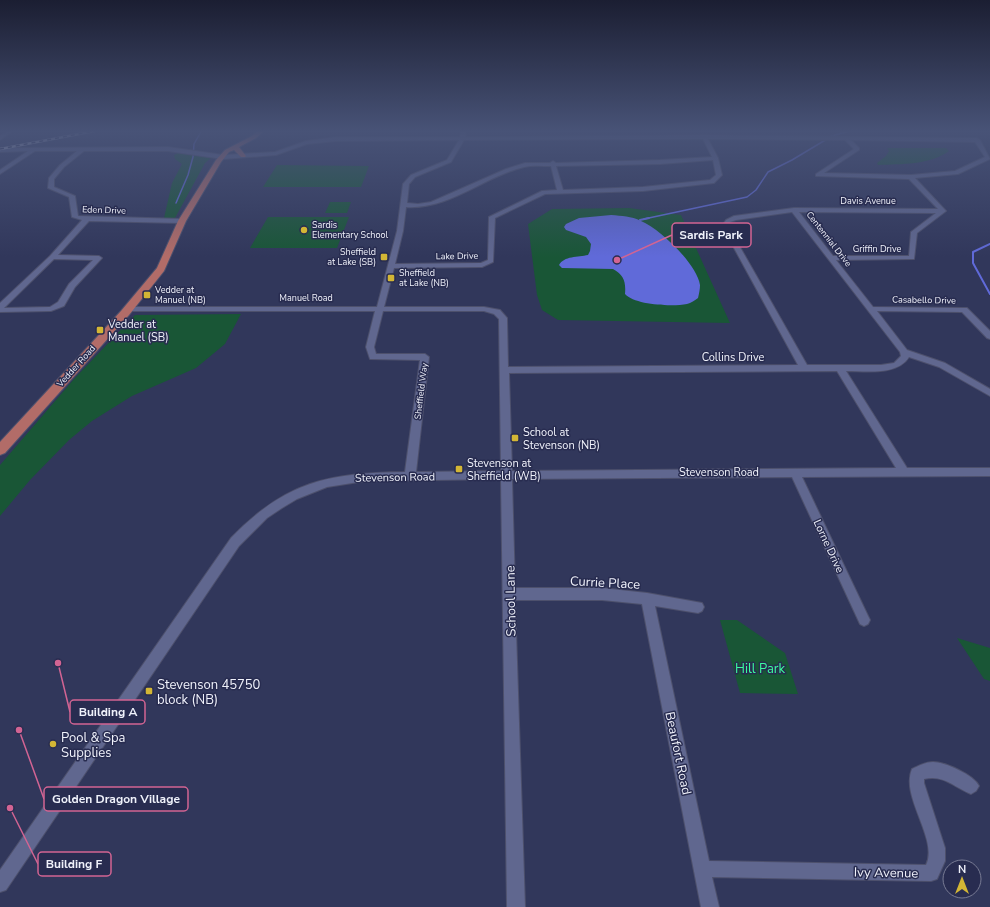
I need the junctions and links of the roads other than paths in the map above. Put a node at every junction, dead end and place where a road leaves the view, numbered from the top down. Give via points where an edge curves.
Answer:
1 (57, 172) edge
2 (210, 172) edge
3 (422, 172) edge
4 (503, 172) edge
5 (556, 172) edge
6 (719, 172) edge
7 (823, 172) edge
8 (957, 172) edge
9 (911, 177) junction
10 (560, 191) junction
11 (403, 205) junction
12 (794, 210) junction
13 (943, 211) junction
14 (87, 219) junction
15 (182, 221) junction
16 (52, 257) junction
17 (831, 258) junction
18 (391, 266) junction
19 (380, 308) junction
20 (0, 309) edge
21 (129, 309) junction
22 (484, 309) joint
23 (872, 309) junction
24 (990, 336) edge
25 (904, 352) junction
26 (804, 368) junction
27 (840, 368) junction
28 (504, 370) junction
29 (990, 393) edge
30 (0, 450) edge
31 (795, 472) junction
32 (904, 472) junction
33 (990, 472) edge
34 (410, 476) junction
35 (507, 476) junction
36 (510, 594) junction
37 (647, 599) junction
38 (698, 607) dead end
39 (864, 620) dead end
40 (971, 786) dead end
41 (702, 868) junction
42 (0, 884) edge
43 (516, 907) edge
44 (710, 907) edge

1 - 14 street, Eden Drive via 51,179 51,188 72,196 74,217
2 - 15 main road, Vedder Road
3 - 11 street, Sheffield Way via 408,181
4 - 11 street via 432,204
5 - 10 street
6 - 10 street, Lake Drive via 712,182 643,189
7 - 9 street via 818,176
8 - 9 street
9 - 13 street
10 - 18 street, Lake Drive via 538,194 492,217 490,261 487,264
11 - 18 street, Sheffield Way via 401,226
12 - 13 street, Davis Avenue
12 - 17 street, Centennial Drive
12 - 26 street, Centennial Drive via 734,218 725,226
13 - 17 street, Griffin Drive via 914,232 912,258
14 - 15 street, Eden Drive
14 - 16 street
15 - 21 main road, Vedder Road via 160,269
16 - 20 street
16 - 20 street via 98,258 72,286 61,304 51,309
17 - 23 street, Centennial Drive
18 - 19 street, Sheffield Way
19 - 21 street, Manuel Road
19 - 22 street, Manuel Road
19 - 34 street, Sheffield Way via 370,347 373,357 425,357
21 - 30 main road, Vedder Road
22 - 28 street, School Lane via 497,312 503,318
23 - 24 street, Casabello Drive via 964,310
23 - 25 street, Centennial Drive
25 - 27 street via 905,357 897,365 881,368
25 - 29 street via 942,365
26 - 27 street, Collins Drive
26 - 28 street, Collins Drive
27 - 32 street
28 - 35 street, School Lane
31 - 32 street, Stevenson Road
31 - 35 street, Stevenson Road
31 - 39 street, Lorne Drive
32 - 33 street, Stevenson Road
34 - 35 street, Stevenson Road
34 - 42 street, Stevenson Road via 347,478 316,485 288,498 250,526 235,542
35 - 36 street, School Lane
36 - 37 street, Currie Place via 602,594
36 - 43 street, School Lane
37 - 38 street, Currie Place
37 - 41 street, Beaufort Road
40 - 41 street, Ivy Avenue via 945,771 926,769 917,774 916,783 937,848 937,861 931,873
41 - 44 street, Beaufort Road

